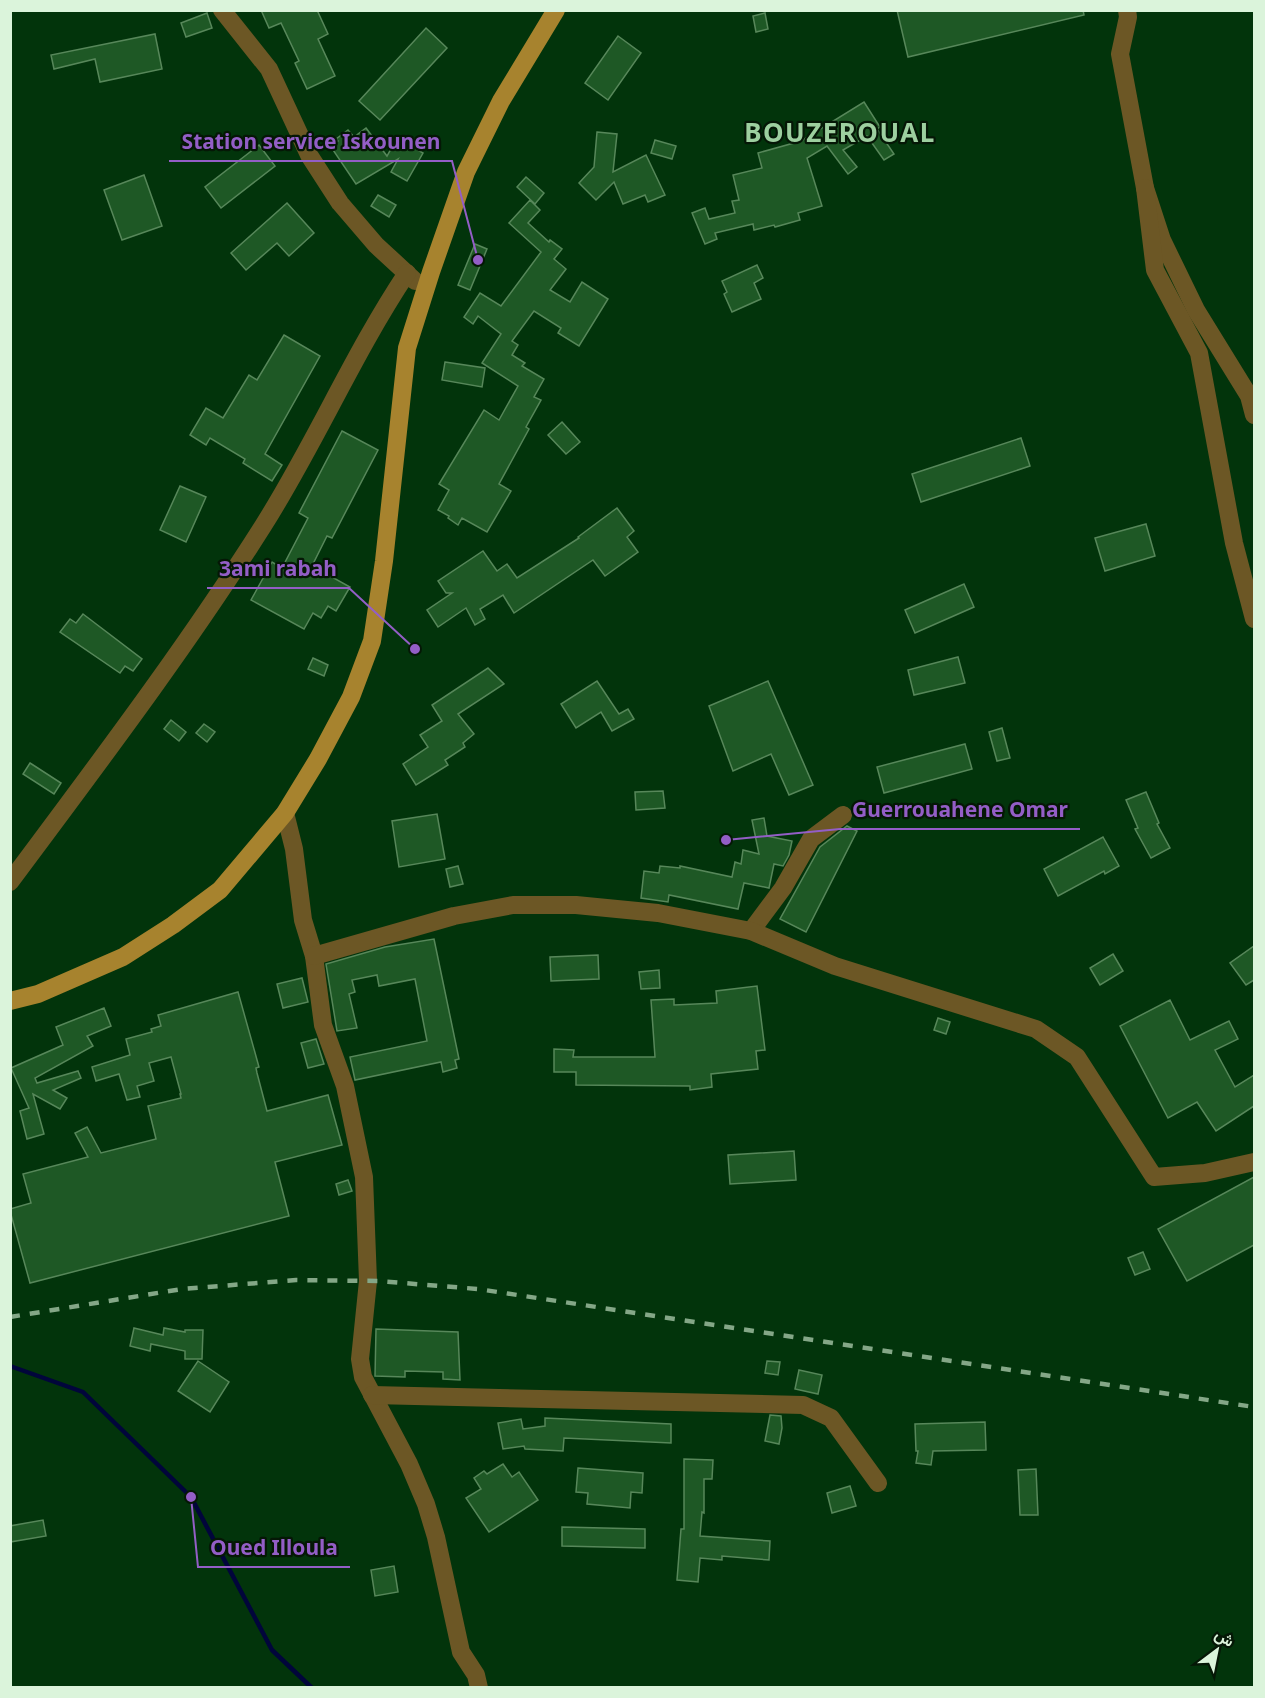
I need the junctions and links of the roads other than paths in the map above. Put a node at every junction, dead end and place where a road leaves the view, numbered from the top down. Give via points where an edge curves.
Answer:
1 (222, 10) edge
2 (556, 10) edge
3 (1127, 10) edge
4 (1145, 188) junction
5 (407, 273) junction
6 (425, 290) junction
7 (1254, 415) edge
8 (1254, 619) edge
9 (285, 813) junction
10 (843, 815) dead end
11 (10, 882) edge
12 (751, 931) junction
13 (314, 956) junction
14 (10, 1001) edge
15 (1254, 1162) edge
16 (372, 1395) junction
17 (878, 1484) dead end
18 (479, 1688) edge

1 - 5 street via 268,69 309,155 340,203 376,245
2 - 6 main road via 501,101 466,172
3 - 4 street via 1120,54
4 - 7 street via 1162,240 1196,310 1249,396
4 - 8 street via 1155,270 1199,353 1234,543
5 - 6 street
5 - 11 street via 376,321 263,525 130,718
6 - 9 main road via 408,348 372,641 351,697
9 - 13 street via 303,920
9 - 14 main road via 220,890 173,925 123,957 38,994
10 - 12 street via 811,840 783,888
12 - 13 street via 658,913 576,905 513,905 454,916
12 - 15 street via 835,966 1035,1029 1077,1057 1154,1177 1205,1173
13 - 16 street via 323,1025 345,1086 364,1177 368,1281 360,1359
16 - 17 street via 803,1404 831,1418
16 - 18 street via 426,1504 461,1652 476,1675

